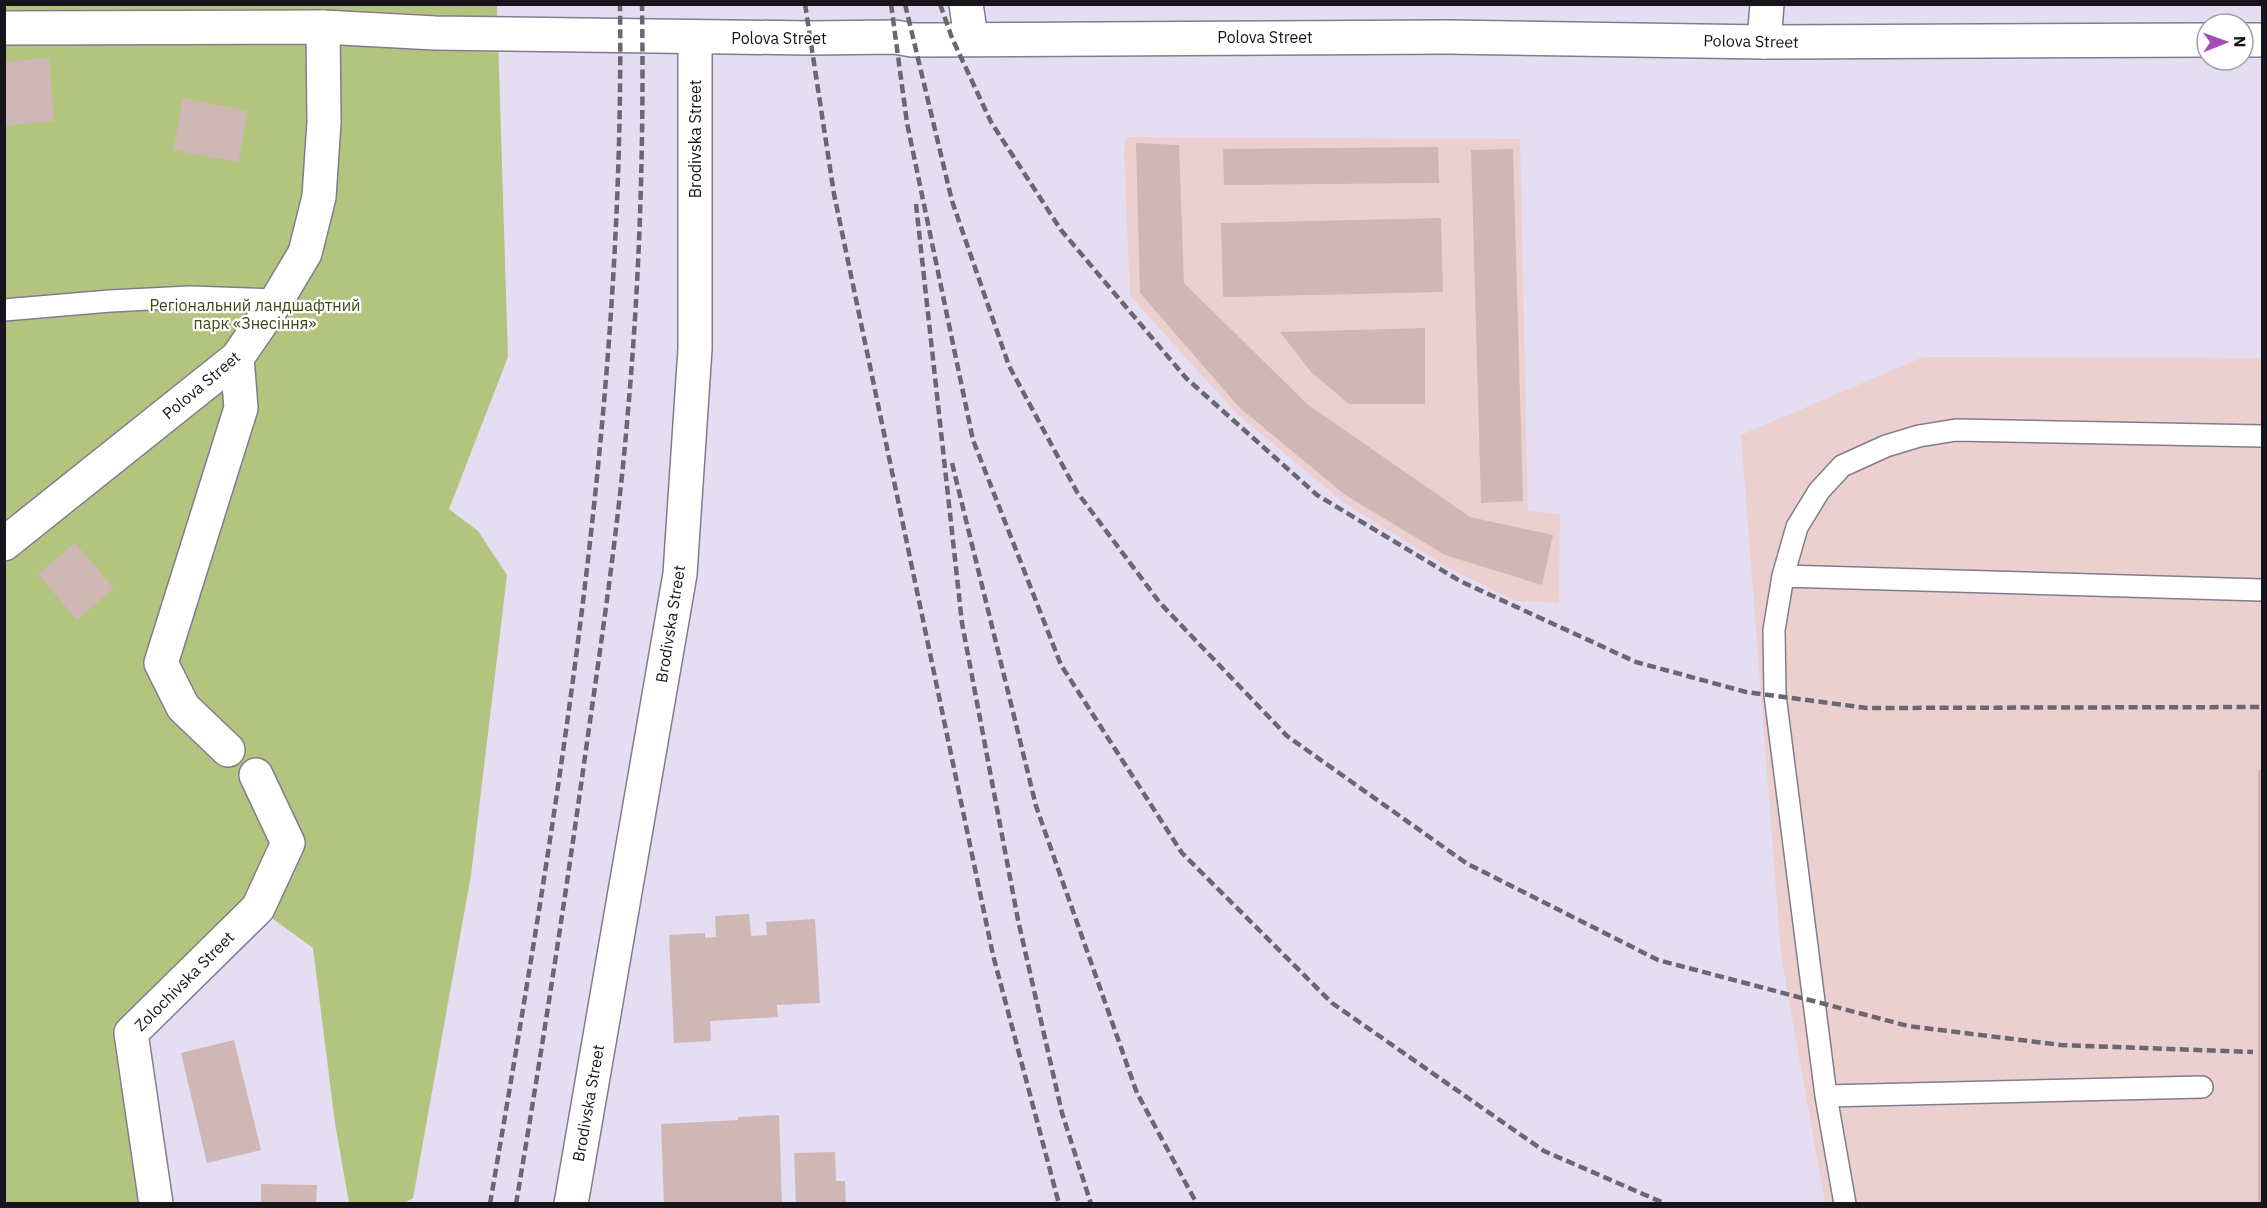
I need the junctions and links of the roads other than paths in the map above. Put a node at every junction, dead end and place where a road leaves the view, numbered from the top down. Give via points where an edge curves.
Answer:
1 (966, 4) edge
2 (1767, 4) edge
3 (4, 27) edge
4 (323, 27) junction
5 (695, 37) junction
6 (971, 38) junction
7 (2195, 40) edge
8 (1764, 42) junction
9 (278, 300) junction
10 (4, 310) edge
11 (237, 358) junction
12 (2262, 436) edge
13 (4, 544) edge
14 (1783, 576) junction
15 (2262, 590) edge
16 (228, 750) dead end
17 (256, 775) dead end
18 (2202, 1087) dead end
19 (1826, 1096) junction
20 (156, 1203) edge
21 (571, 1203) edge
22 (1845, 1203) edge

1 - 6 street
2 - 8 street
3 - 4 street, Polova Street
4 - 5 street, Polova Street
4 - 9 street, Polova Street via 324,122 319,197 305,253
5 - 6 street, Polova Street
5 - 21 street, Brodivska Street via 695,349 680,574
6 - 8 street, Polova Street via 1448,37
7 - 8 street, Polova Street
9 - 10 lane via 190,297
9 - 11 street, Polova Street
11 - 13 street, Polova Street
11 - 16 street via 241,408 160,663 183,707
12 - 14 lane via 1956,430 1919,436 1842,466 1819,491 1797,527
14 - 15 lane
14 - 19 lane via 1774,630 1775,695
17 - 20 street, Zolochivska Street via 288,843 258,908 131,1033
18 - 19 lane
19 - 22 lane

